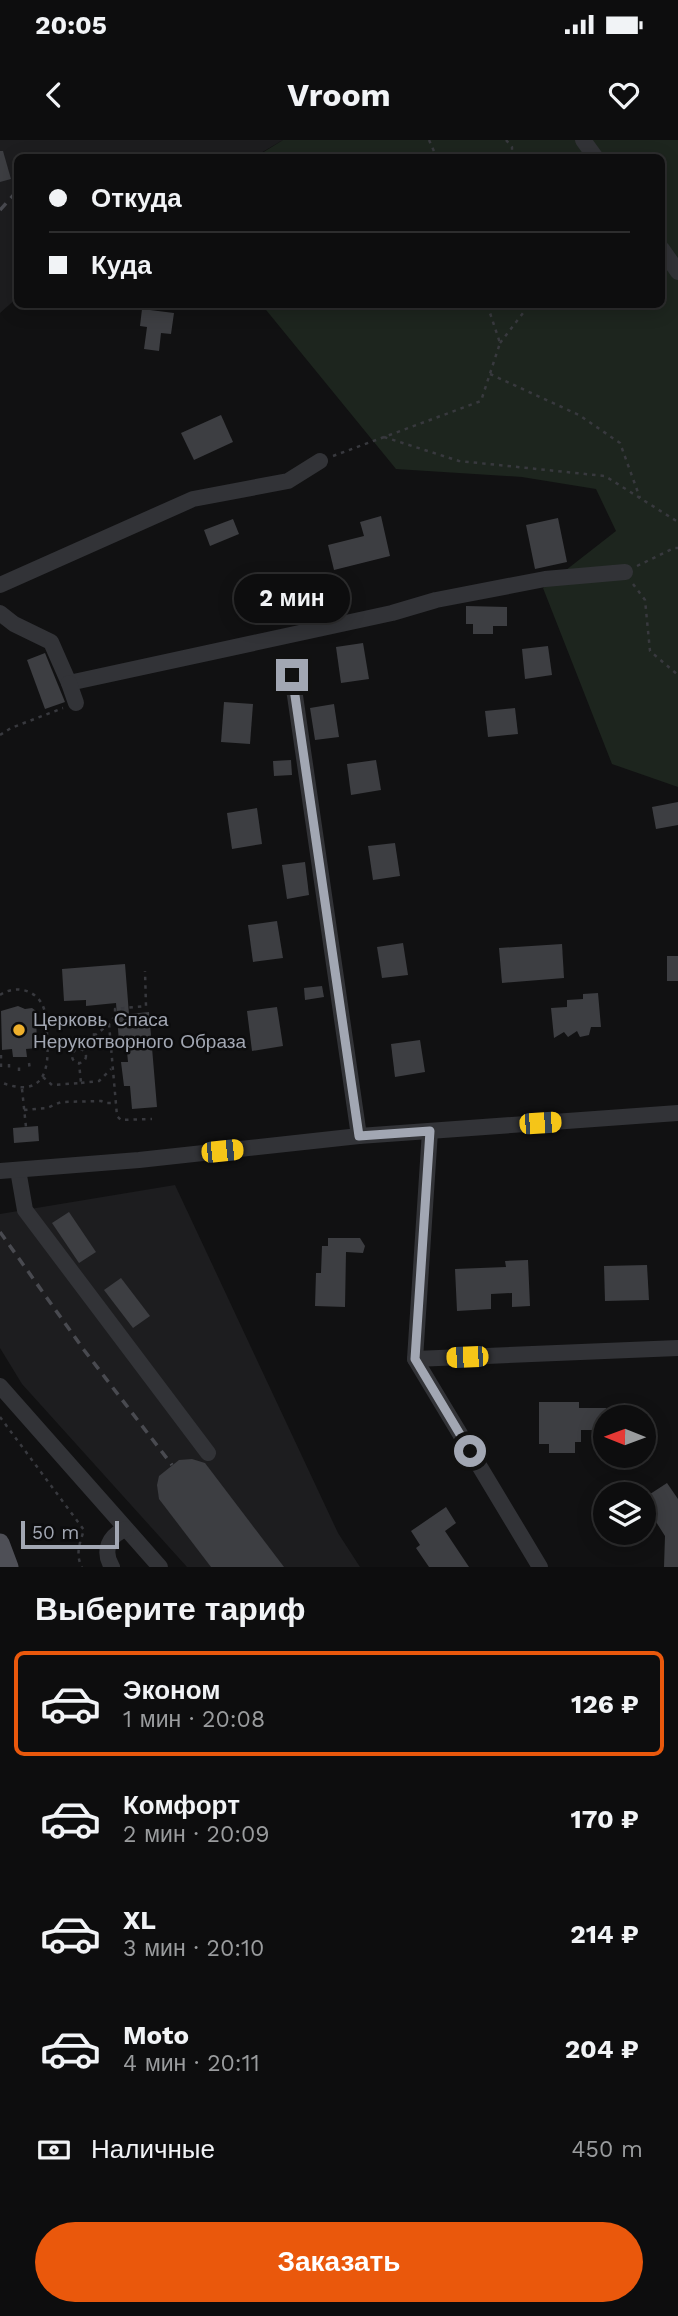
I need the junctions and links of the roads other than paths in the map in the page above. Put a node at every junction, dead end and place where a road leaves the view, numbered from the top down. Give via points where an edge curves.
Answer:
1 (665, 253) edge
2 (678, 272) edge
3 (320, 461) road end
4 (625, 572) road end
5 (0, 585) edge
6 (0, 613) edge
7 (292, 675) dead end
8 (69, 683) junction
9 (76, 703) road end
10 (678, 1113) edge
11 (430, 1131) junction
12 (359, 1136) junction
13 (18, 1170) junction
14 (0, 1171) edge
15 (678, 1348) edge
16 (415, 1359) junction
17 (0, 1386) edge
18 (208, 1453) dead end
19 (126, 1529) junction
20 (0, 1543) edge
21 (9, 1567) edge
22 (112, 1567) edge
23 (160, 1567) edge
24 (540, 1567) edge

1 - 2 street
3 - 5 street via 288,481 193,499
4 - 8 street via 545,579 436,600
6 - 8 street via 51,642
7 - 12 street
8 - 9 street
10 - 11 street
11 - 12 street
11 - 16 street
12 - 13 street
13 - 14 street
13 - 18 street via 25,1210
15 - 16 street
16 - 24 street
17 - 19 street
19 - 22 street via 118,1532 106,1549
19 - 23 street
20 - 21 main road

